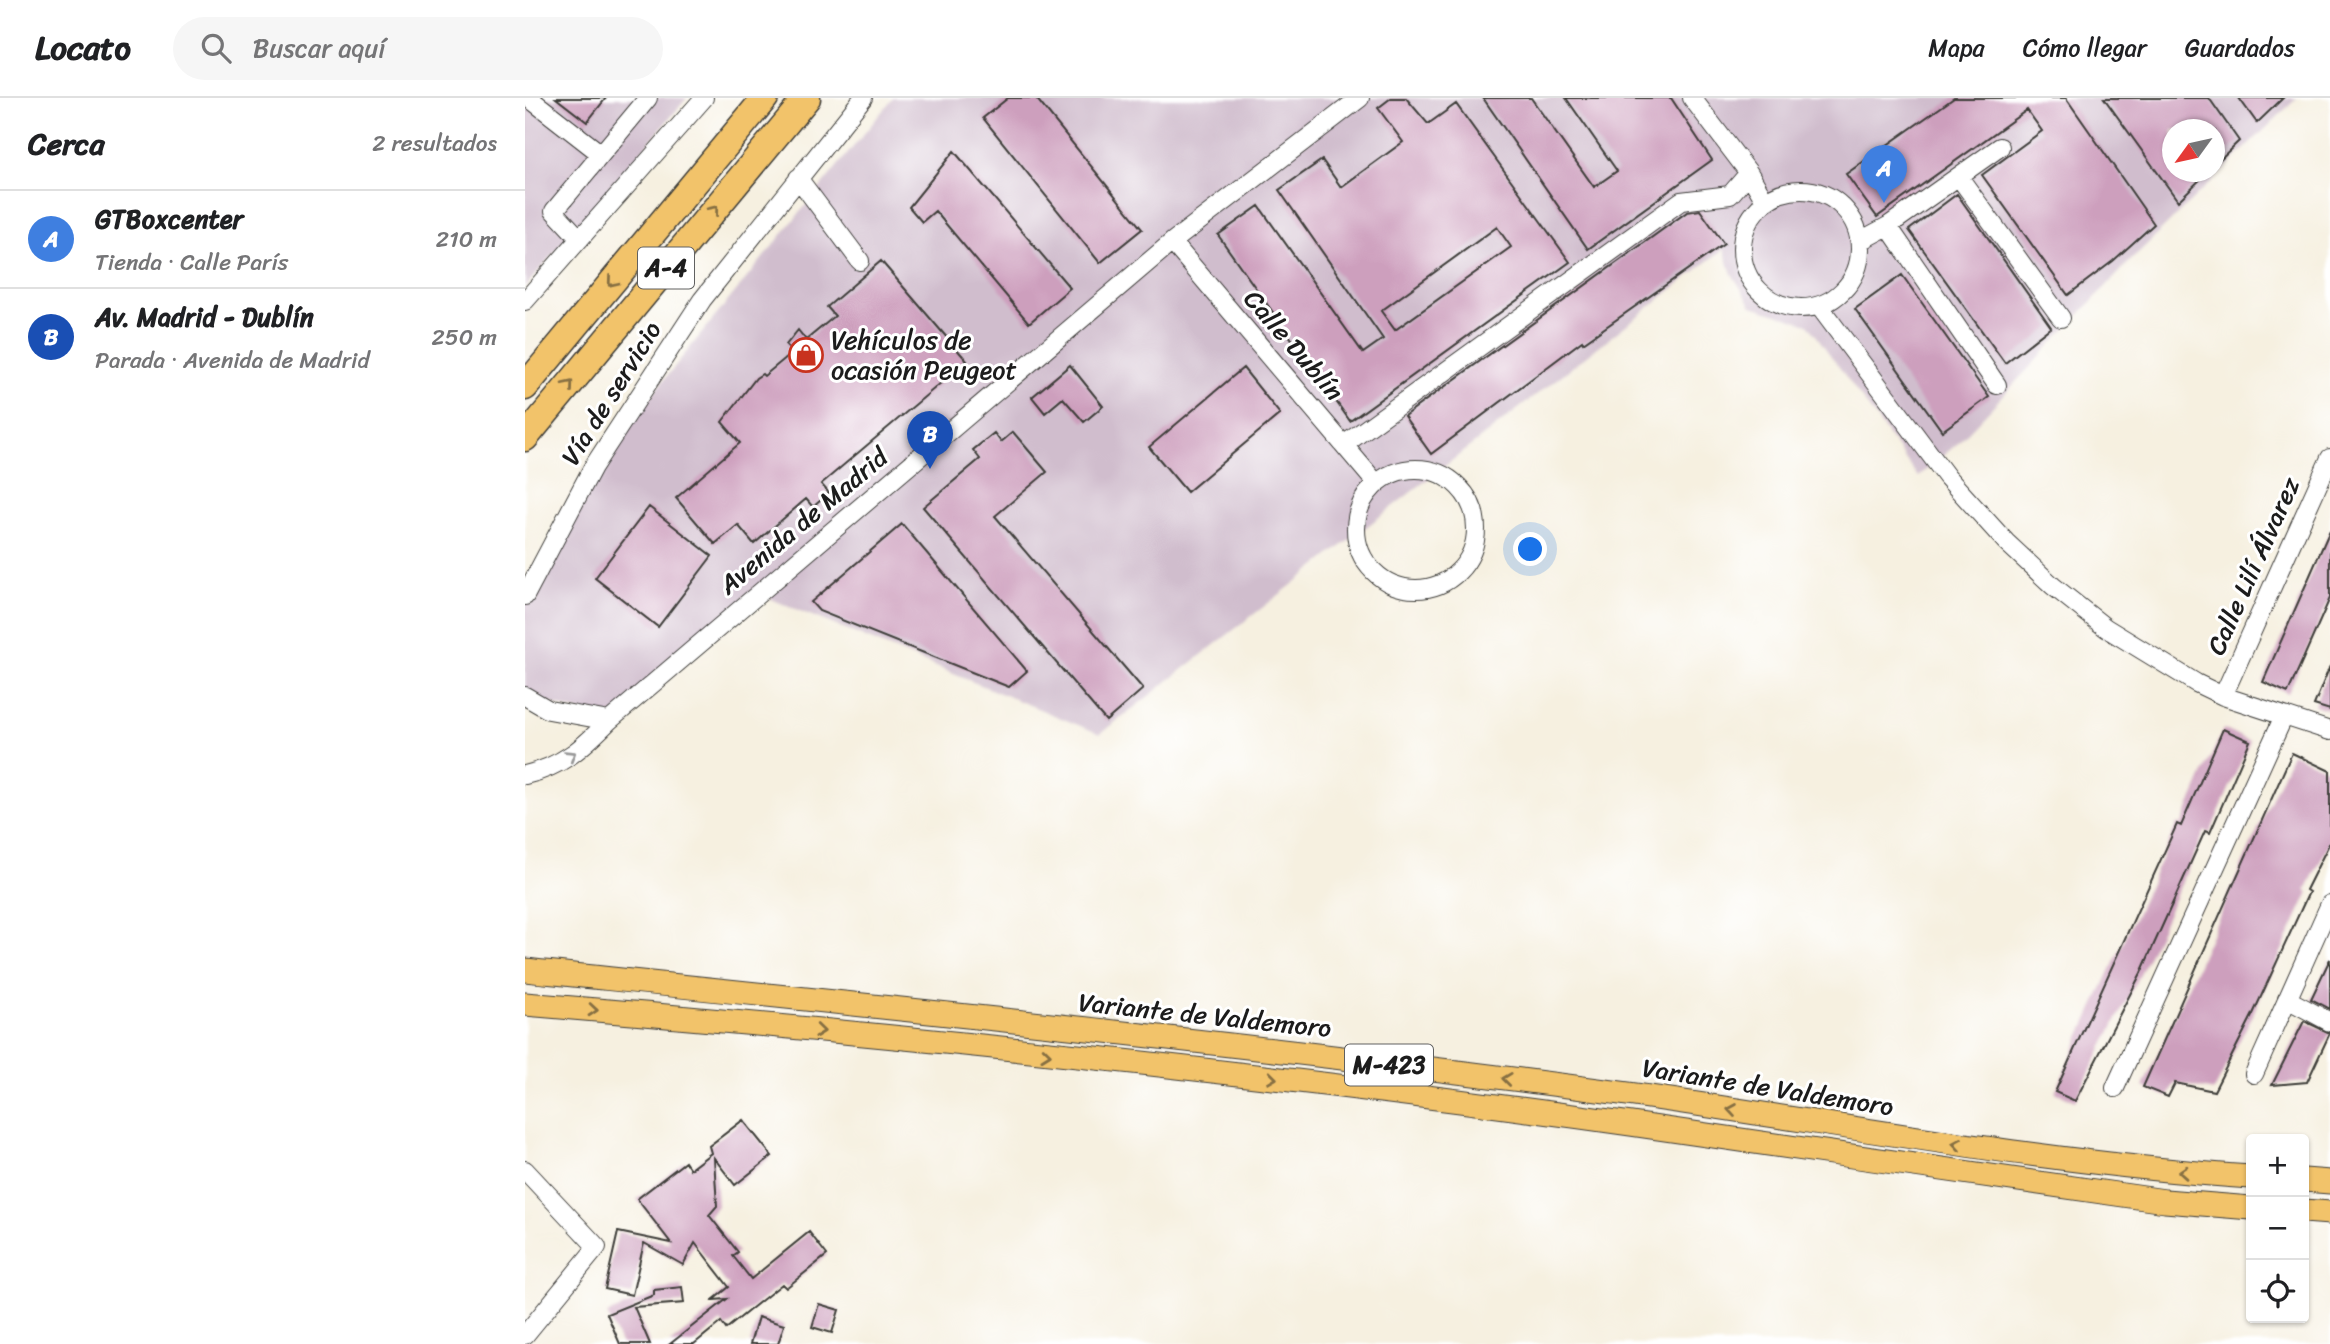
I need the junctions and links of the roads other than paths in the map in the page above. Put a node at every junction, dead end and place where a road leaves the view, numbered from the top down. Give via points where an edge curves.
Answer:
1 (529, 98) edge
2 (648, 98) edge
3 (704, 98) edge
4 (765, 98) edge
5 (807, 98) edge
6 (863, 98) edge
7 (1360, 98) edge
8 (1692, 98) edge
9 (2000, 147) dead end
10 (601, 154) junction
11 (1749, 173) junction
12 (1959, 177) junction
13 (799, 178) junction
14 (1765, 201) junction
15 (1888, 226) junction
16 (580, 239) junction
17 (1860, 240) junction
18 (1172, 242) junction
19 (860, 261) dead end
20 (525, 301) edge
21 (1819, 306) junction
22 (2061, 318) dead end
23 (1997, 385) dead end
24 (525, 387) edge
25 (525, 438) edge
26 (1345, 444) junction
27 (2330, 458) edge
28 (1376, 483) junction
29 (525, 596) edge
30 (525, 696) edge
31 (2223, 696) junction
32 (2284, 716) junction
33 (609, 721) junction
34 (2330, 731) edge
35 (525, 775) edge
36 (2330, 904) edge
37 (525, 970) edge
38 (2287, 999) junction
39 (525, 1004) edge
40 (2330, 1022) edge
41 (2254, 1074) dead end
42 (2115, 1087) dead end
43 (525, 1170) edge
44 (2246, 1177) edge
45 (2309, 1180) edge
46 (2330, 1182) edge
47 (2246, 1208) edge
48 (2309, 1211) edge
49 (2330, 1213) edge
50 (525, 1335) edge

1 - 10 street
2 - 10 street
3 - 16 street
4 -> 24 highway, A-4
25 -> 5 highway, A-4
6 - 13 street, Vía de servicio
7 - 18 street, Avenida de Madrid
8 - 11 street
9 - 12 street
10 - 16 street via 554,211
11 - 14 street
11 - 26 street via 1730,195 1681,201
12 - 15 street
12 - 22 street
13 - 19 street
13 - 29 street, Vía de servicio via 702,300 593,467
14 - 17 street via 1798,189 1824,194 1845,209
14 - 21 street via 1744,231 1745,267 1753,284 1782,305 1800,309
15 - 17 street
15 - 23 street
16 - 20 street
17 - 21 street via 1856,274 1847,288
18 - 26 street, Calle Dublín
18 - 33 street, Avenida de Madrid
21 - 31 street via 1947,477 2006,542 2106,628
26 - 28 street, Calle Dublín
27 - 31 street, Calle Lilí Álvarez
28 - 28 street via 1360,505 1355,531 1362,558 1380,578 1405,589 1432,588 1456,576 1472,554 1477,527 1470,501 1452,480 1427,469 1400,470
30 - 33 street via 549,710
31 - 32 street
32 - 34 street
32 - 42 street
35 -> 33 street, Avenida de Madrid via 576,753
36 - 38 street
44 -> 37 main road, Variante de Valdemoro / M-423 via 2007,1152 1629,1095 1260,1049
38 - 40 street
38 - 41 street
39 -> 47 main road, Variante de Valdemoro / M-423 via 1245,1074 2152,1200
43 - 50 street via 597,1247
45 - 46 main road
48 - 49 main road

